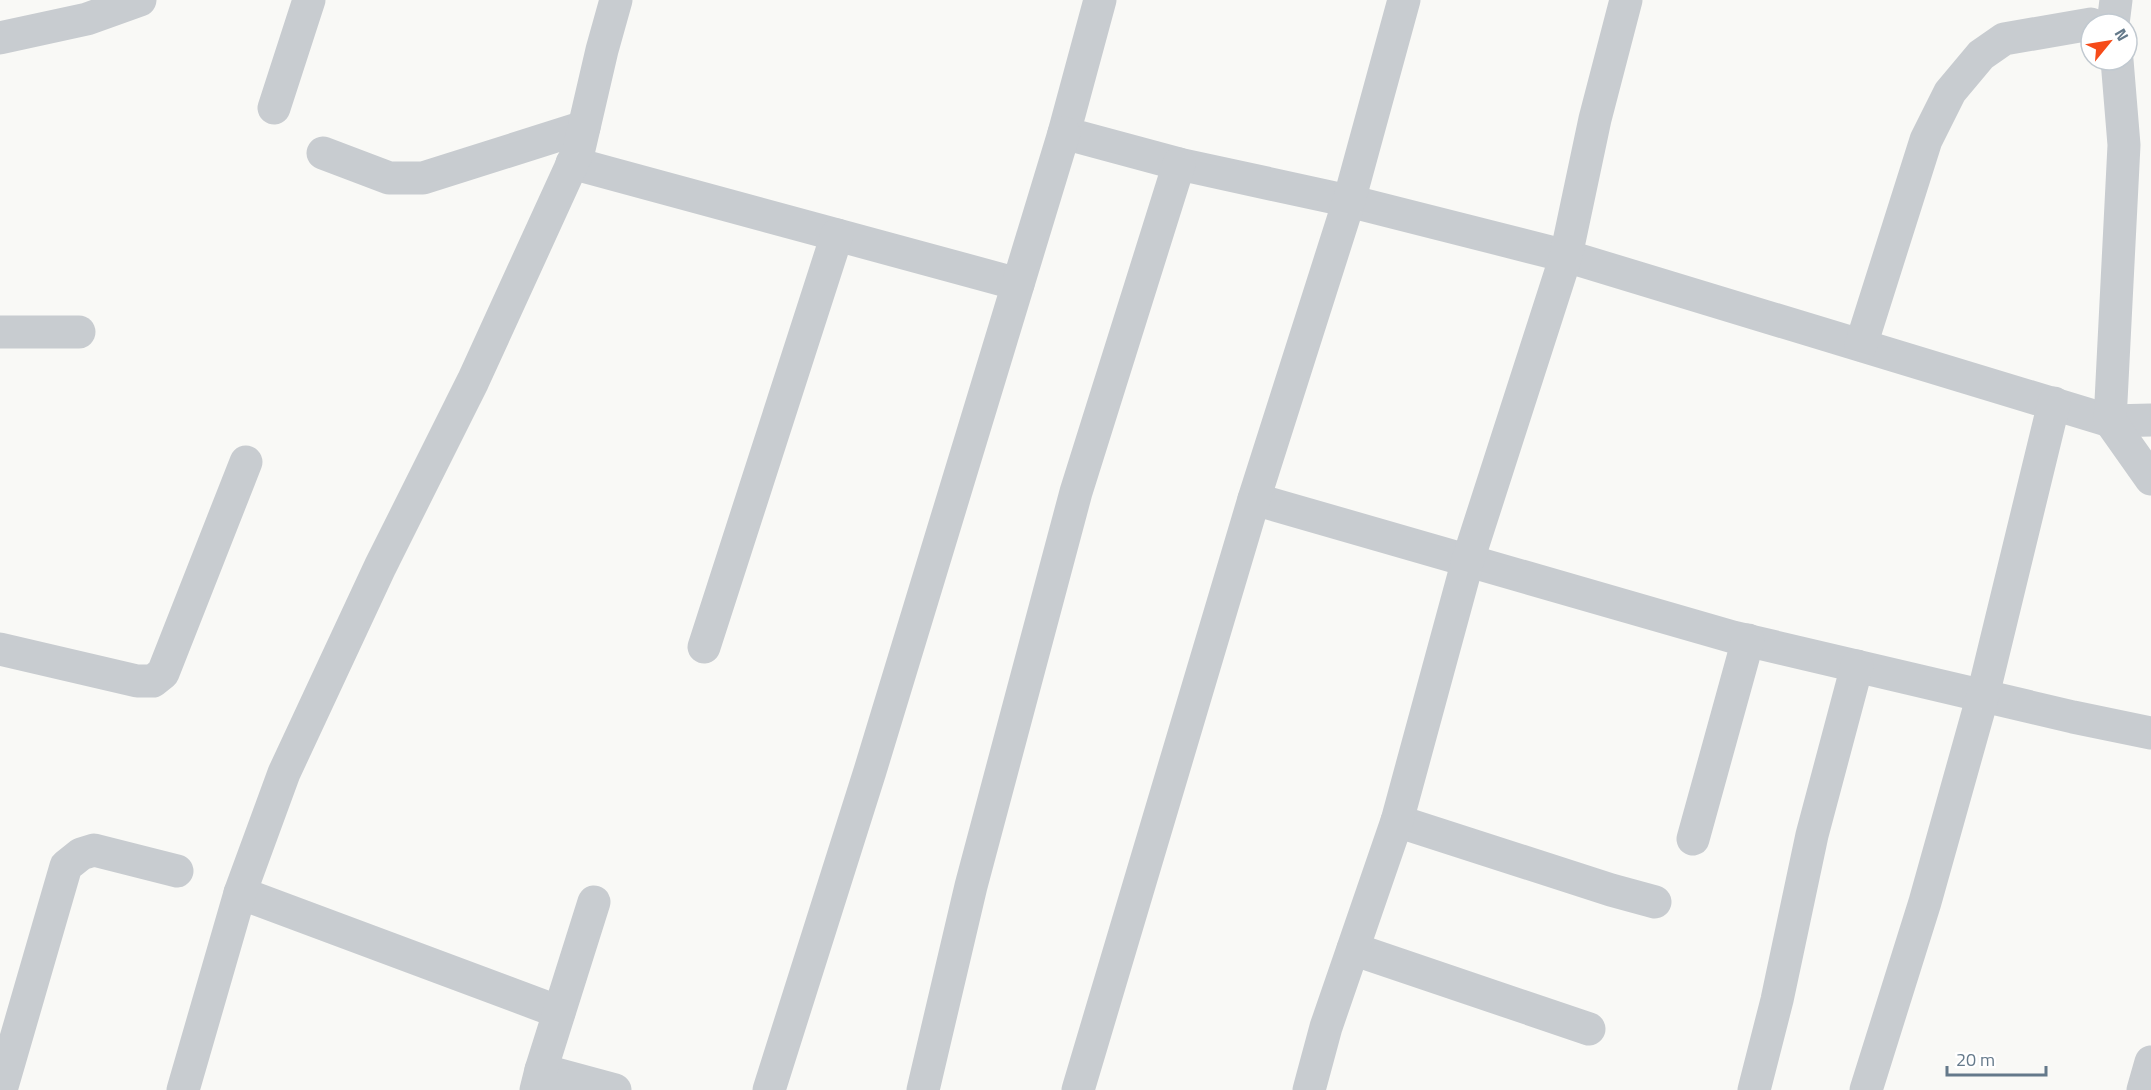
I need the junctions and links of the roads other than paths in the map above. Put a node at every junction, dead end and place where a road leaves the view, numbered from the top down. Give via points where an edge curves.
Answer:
1 (140, 0) edge
2 (309, 0) edge
3 (616, 0) edge
4 (1100, 0) edge
5 (1404, 0) edge
6 (1626, 0) edge
7 (2079, 24) edge
8 (0, 38) edge
9 (2117, 72) edge
10 (274, 108) dead end
11 (584, 127) junction
12 (1064, 132) junction
13 (323, 153) dead end
14 (572, 163) junction
15 (1179, 164) junction
16 (1349, 201) junction
17 (837, 235) junction
18 (1566, 256) junction
19 (1018, 284) junction
20 (0, 332) edge
21 (79, 332) dead end
22 (1861, 345) junction
23 (2055, 403) junction
24 (2151, 420) edge
25 (2110, 421) junction
26 (246, 462) dead end
27 (2151, 479) edge
28 (1254, 499) junction
29 (1468, 560) junction
30 (1748, 640) junction
31 (704, 646) dead end
32 (0, 649) edge
33 (1857, 666) junction
34 (1983, 695) junction
35 (2151, 733) edge
36 (1396, 821) junction
37 (1693, 839) dead end
38 (177, 871) dead end
39 (240, 893) junction
40 (594, 902) dead end
41 (1655, 902) dead end
42 (1353, 949) junction
43 (559, 1012) junction
44 (1589, 1029) dead end
45 (2151, 1062) edge
46 (539, 1080) edge
47 (1, 1090) edge
48 (183, 1090) edge
49 (615, 1090) edge
50 (769, 1090) edge
51 (923, 1090) edge
52 (1078, 1090) edge
53 (1309, 1090) edge
54 (1754, 1090) edge
55 (1866, 1090) edge
56 (2143, 1090) edge

1 - 8 street via 87,19
2 - 10 street
3 - 11 street
4 - 12 street
5 - 16 street
6 - 18 street via 1595,119
7 - 22 street via 2004,39 1981,55 1950,92 1926,140
9 - 25 street via 2124,145
11 - 13 street via 423,178 389,178
11 - 14 street
12 - 15 street
12 - 19 street
14 - 17 street
14 - 39 street via 473,381 284,773
15 - 16 street
15 - 51 street via 1076,492 971,886
16 - 18 street
16 - 28 street
17 - 19 street
17 - 31 street
18 - 22 street
18 - 29 street
19 - 50 street
20 - 21 street
22 - 23 street
23 - 25 street
23 - 34 street
24 - 25 street
25 - 27 street
26 - 32 street via 163,673 153,681 137,681
28 - 29 street
28 - 52 street
29 - 30 street
29 - 36 street
30 - 33 street
30 - 37 street
33 - 34 street
33 - 54 street via 1812,835
34 - 35 street
34 - 55 street via 1925,902
36 - 41 street
36 - 42 street
38 - 47 street via 94,850 66,866
39 - 43 street
39 - 48 street
40 - 43 street
42 - 44 street
42 - 53 street
43 - 46 street
45 - 56 street
46 - 49 street

